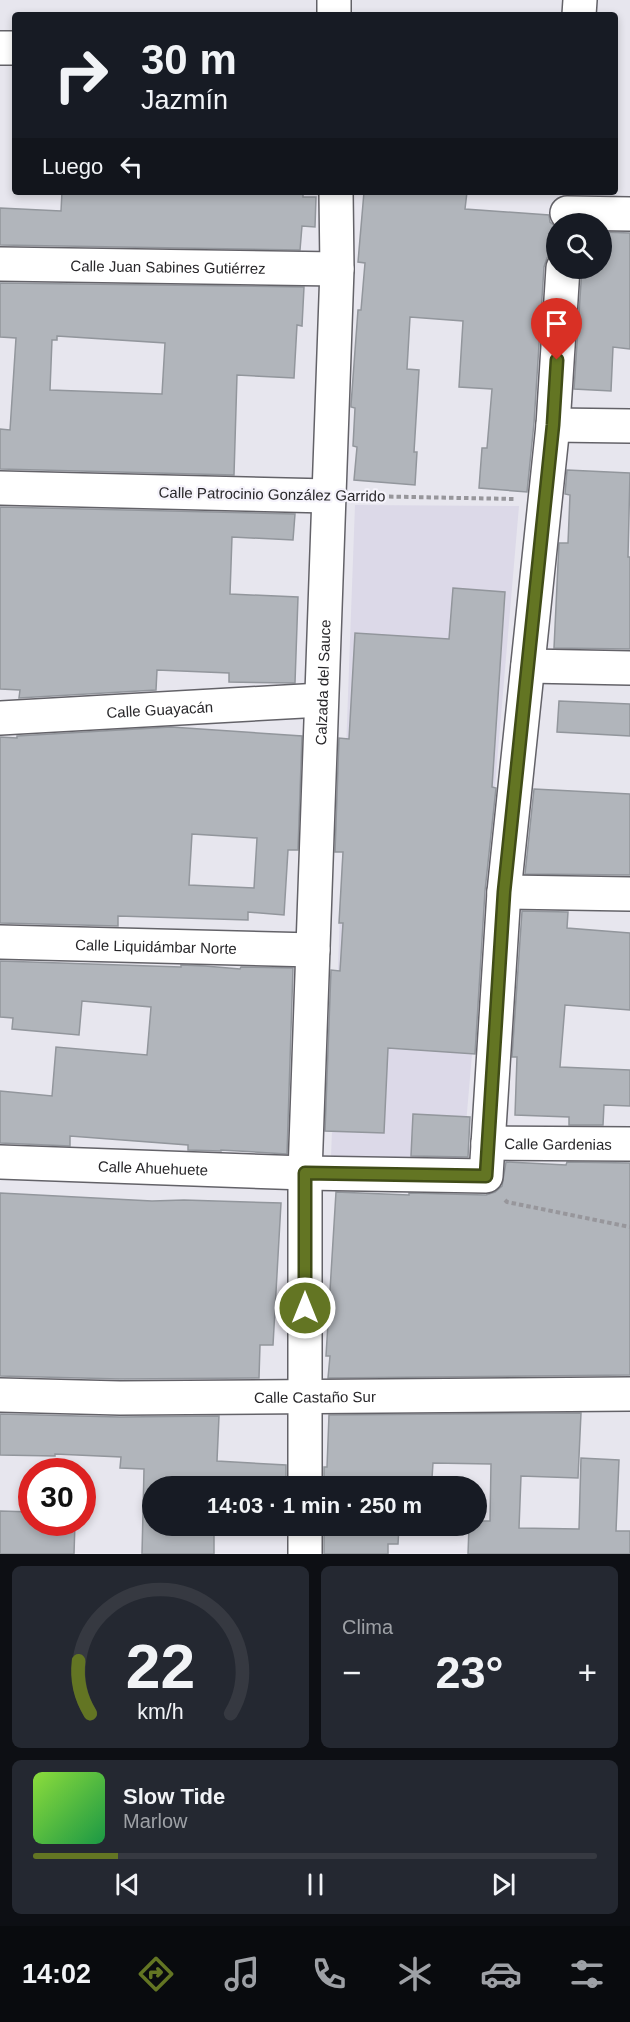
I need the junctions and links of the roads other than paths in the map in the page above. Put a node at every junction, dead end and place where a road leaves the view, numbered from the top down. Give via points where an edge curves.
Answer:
1 (336, 195) edge
2 (567, 210) edge
3 (630, 214) edge
4 (0, 264) edge
5 (337, 269) junction
6 (562, 279) edge
7 (553, 425) junction
8 (630, 426) edge
9 (0, 488) edge
10 (328, 496) junction
11 (528, 666) junction
12 (630, 668) edge
13 (321, 700) junction
14 (0, 718) edge
15 (504, 892) junction
16 (630, 894) edge
17 (0, 942) edge
18 (313, 950) junction
19 (488, 1143) junction
20 (630, 1144) edge
21 (0, 1162) edge
22 (305, 1173) junction
23 (630, 1394) edge
24 (0, 1395) edge
25 (305, 1397) junction
26 (305, 1476) edge
27 (305, 1536) edge
28 (305, 1554) edge

1 - 5 street, Calzada del Sauce
2 - 3 street
4 - 5 street, Calle Juan Sabines Gutiérrez
5 - 10 street, Calzada del Sauce
6 - 7 street
7 - 8 street
7 - 11 street
9 - 10 street, Calle Patrocinio González Garrido
10 - 13 street, Calzada del Sauce
11 - 12 street
11 - 15 street
13 - 14 street, Calle Guayacán
13 - 18 street, Calzada del Sauce
15 - 16 street
15 - 19 street
17 - 18 street, Calle Liquidámbar Norte
18 - 22 street, Calzada del Sauce
19 - 20 street, Calle Gardenias
19 - 22 street, Calle Ahuehuete via 486,1176
21 - 22 street, Calle Ahuehuete
22 - 25 street, Calzada del Sauce
23 - 25 street, Calle Castaño Sur
24 - 25 street, Calle Castaño Sur
25 - 26 street, Calzada del Sauce
27 - 28 street

